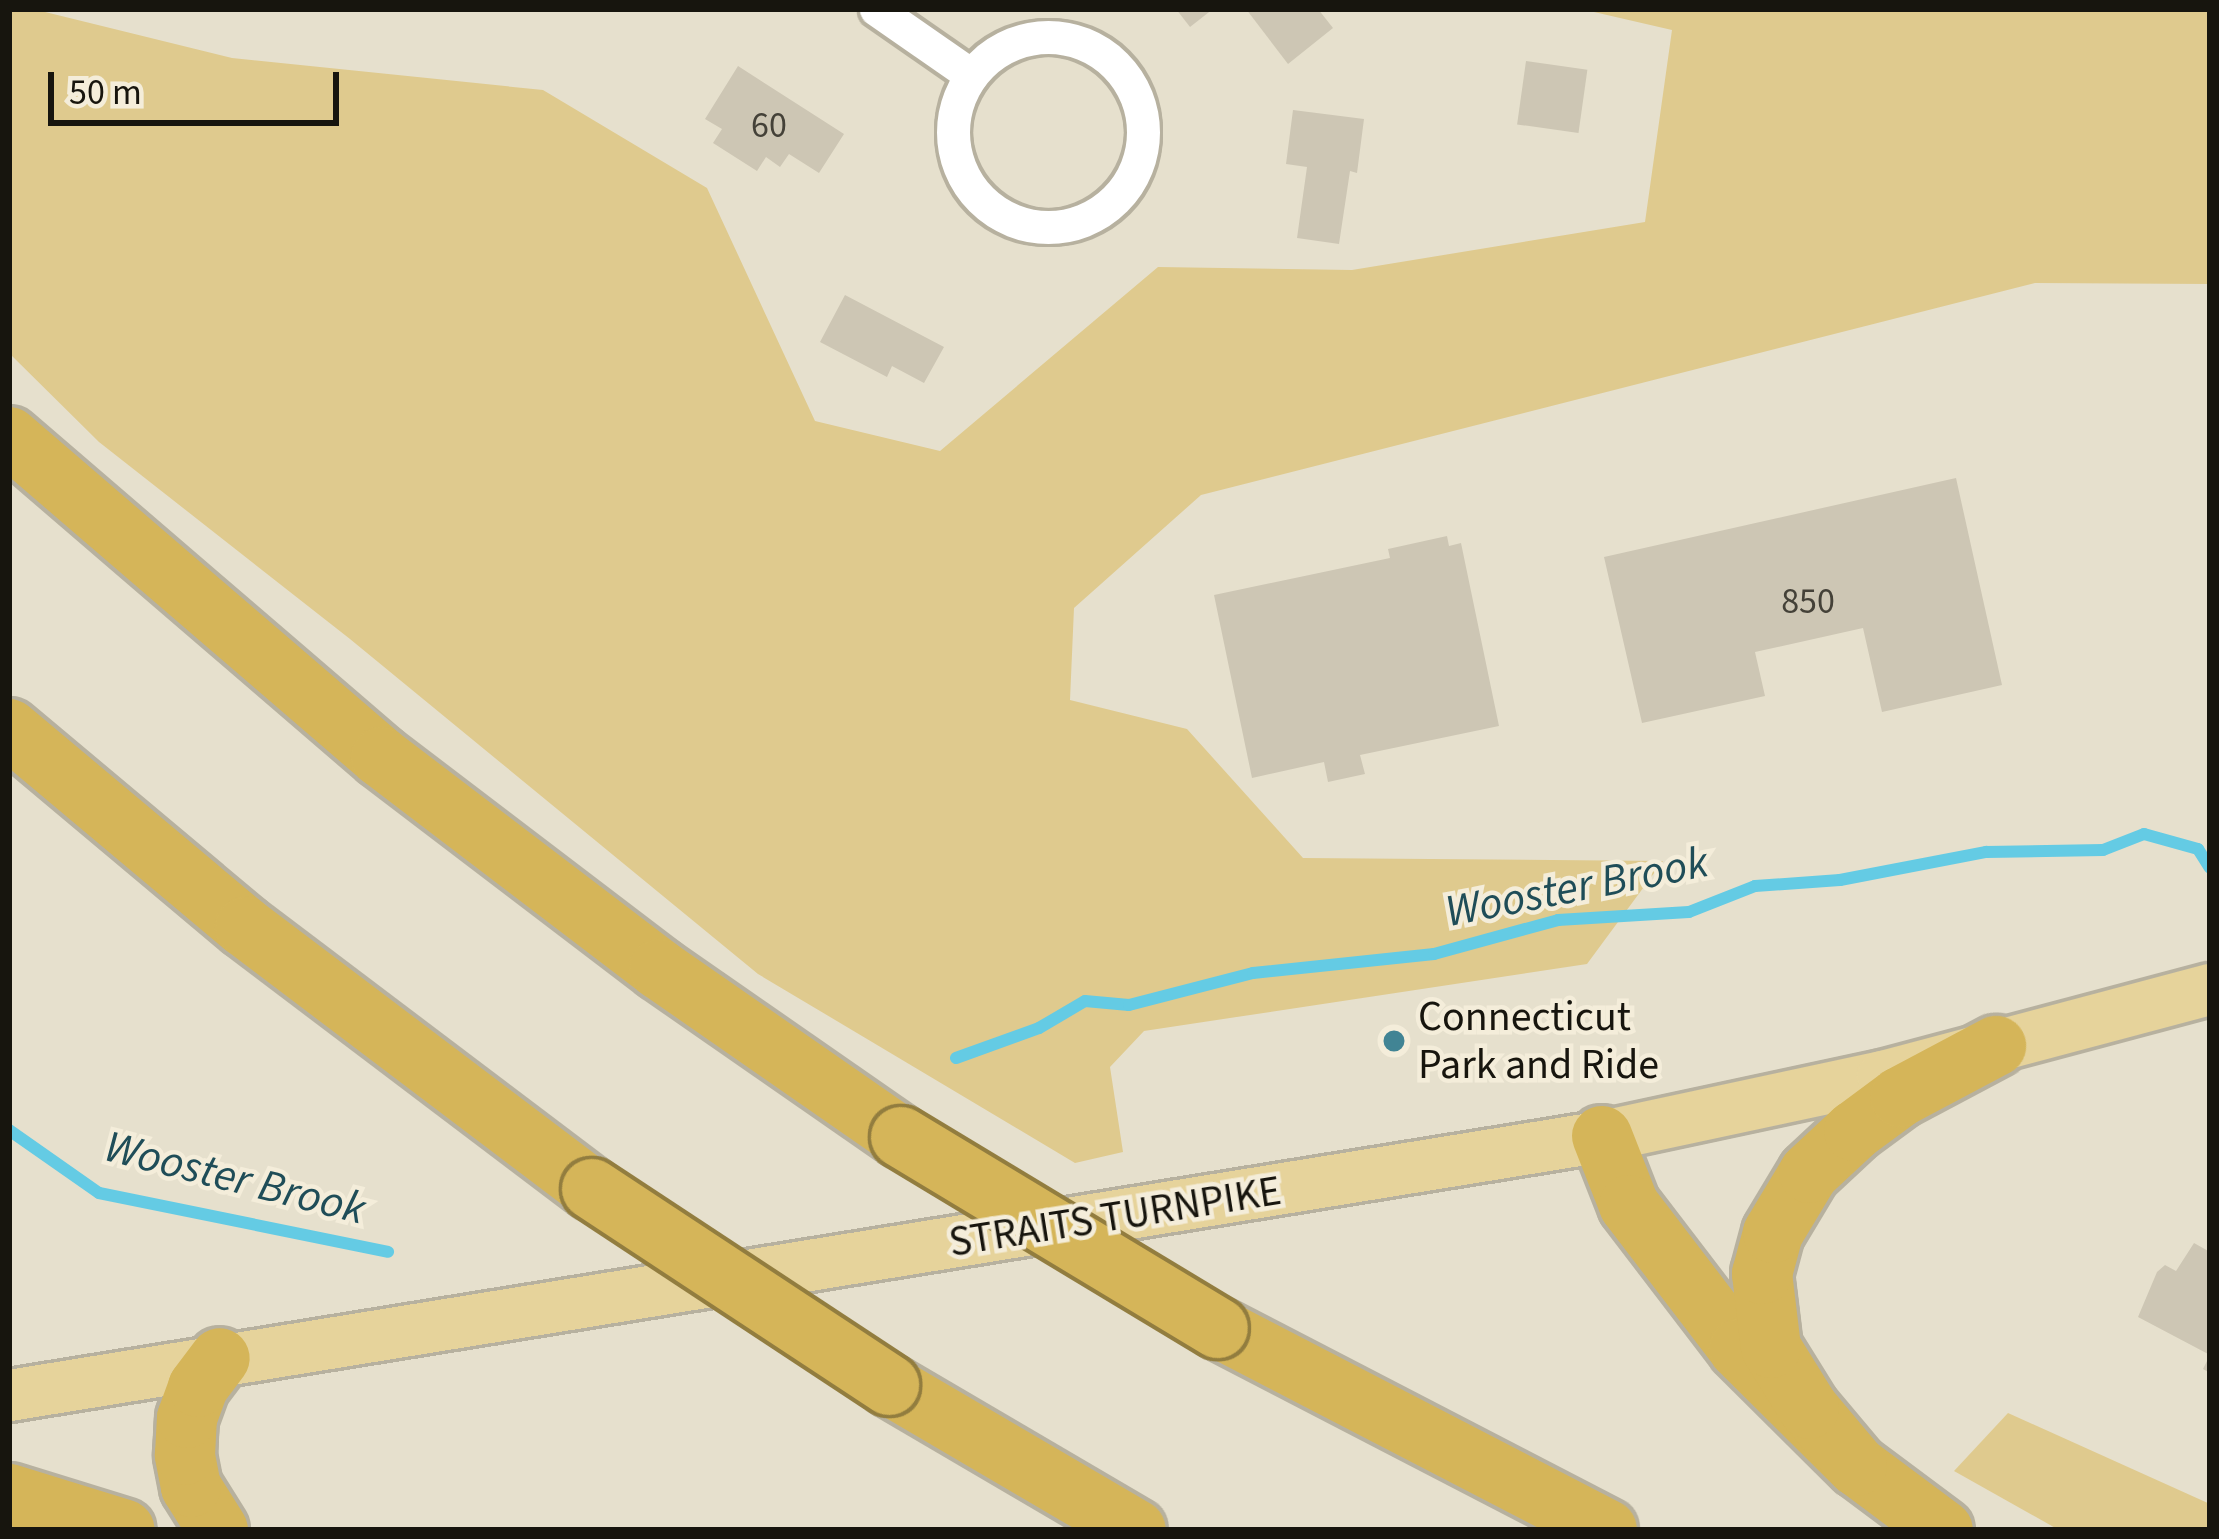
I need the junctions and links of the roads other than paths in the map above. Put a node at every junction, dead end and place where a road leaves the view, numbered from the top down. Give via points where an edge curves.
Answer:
1 (877, 9) edge
2 (971, 75) junction
3 (9, 437) edge
4 (9, 729) edge
5 (2210, 989) edge
6 (1996, 1046) junction
7 (1602, 1136) junction
8 (220, 1358) junction
9 (9, 1395) edge
10 (1857, 1466) junction
11 (9, 1494) edge
12 (125, 1530) edge
13 (218, 1530) edge
14 (1136, 1530) edge
15 (1606, 1530) edge
16 (1943, 1530) edge

1 - 2 street
2 - 2 street via 953,134 967,178 998,213 1058,227 1089,218 1133,175 1142,145 1136,98 1111,59 1053,36 1022,39
3 - 15 highway, bridge via 381,757 659,969 901,1137 1218,1328
4 - 14 highway, bridge via 245,927 592,1189 889,1385
5 - 6 main road, STRAITS TURNPIKE
6 - 7 main road, STRAITS TURNPIKE
6 - 10 highway via 1854,1131 1809,1173 1773,1233 1762,1274 1772,1348
7 - 8 main road, STRAITS TURNPIKE
7 - 10 highway via 1629,1205 1739,1349
8 - 9 main road, STRAITS TURNPIKE
8 - 13 highway via 198,1387 185,1455 190,1487
10 - 16 highway
11 - 12 highway

